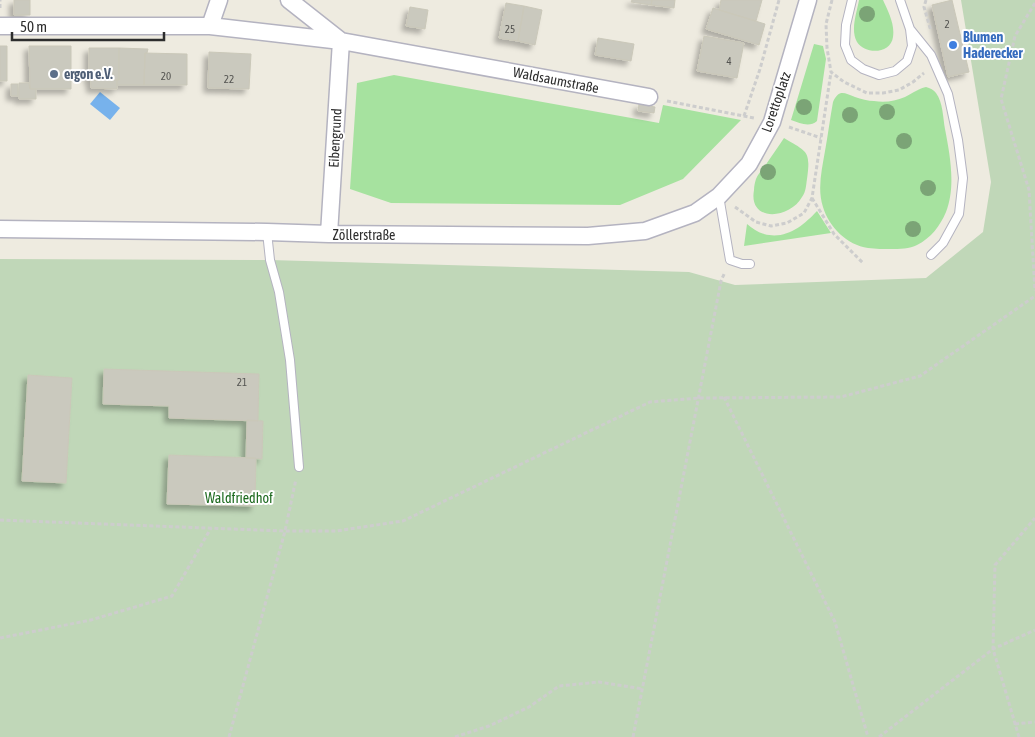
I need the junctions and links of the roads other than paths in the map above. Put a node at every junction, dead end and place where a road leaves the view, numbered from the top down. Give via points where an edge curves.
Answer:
1 (219, 0) edge
2 (289, 0) edge
3 (808, 0) edge
4 (852, 0) edge
5 (900, 0) edge
6 (0, 26) edge
7 (210, 26) junction
8 (910, 29) junction
9 (341, 41) junction
10 (649, 97) road end
11 (720, 196) junction
12 (0, 229) edge
13 (267, 232) junction
14 (329, 234) junction
15 (931, 255) dead end
16 (750, 264) dead end
17 (299, 467) road end

1 - 7 street
2 - 9 street, Waldsaumstraße
3 - 11 street, Lorettoplatz via 772,122 749,164
4 - 8 lane via 845,44 850,60 863,69 879,75 895,71 906,61 912,46
5 - 8 lane
6 - 7 street, Waldsaumstraße
7 - 9 street, Waldsaumstraße
8 - 15 lane via 932,55 948,94 962,178 959,214 944,242
9 - 10 street, Waldsaumstraße
9 - 14 street, Eibengrund
11 - 14 street, Zöllerstraße via 695,213 645,231 588,236
11 - 16 lane via 730,260
12 - 13 street, Zöllerstraße
13 - 14 street, Zöllerstraße
13 - 17 lane via 290,360

